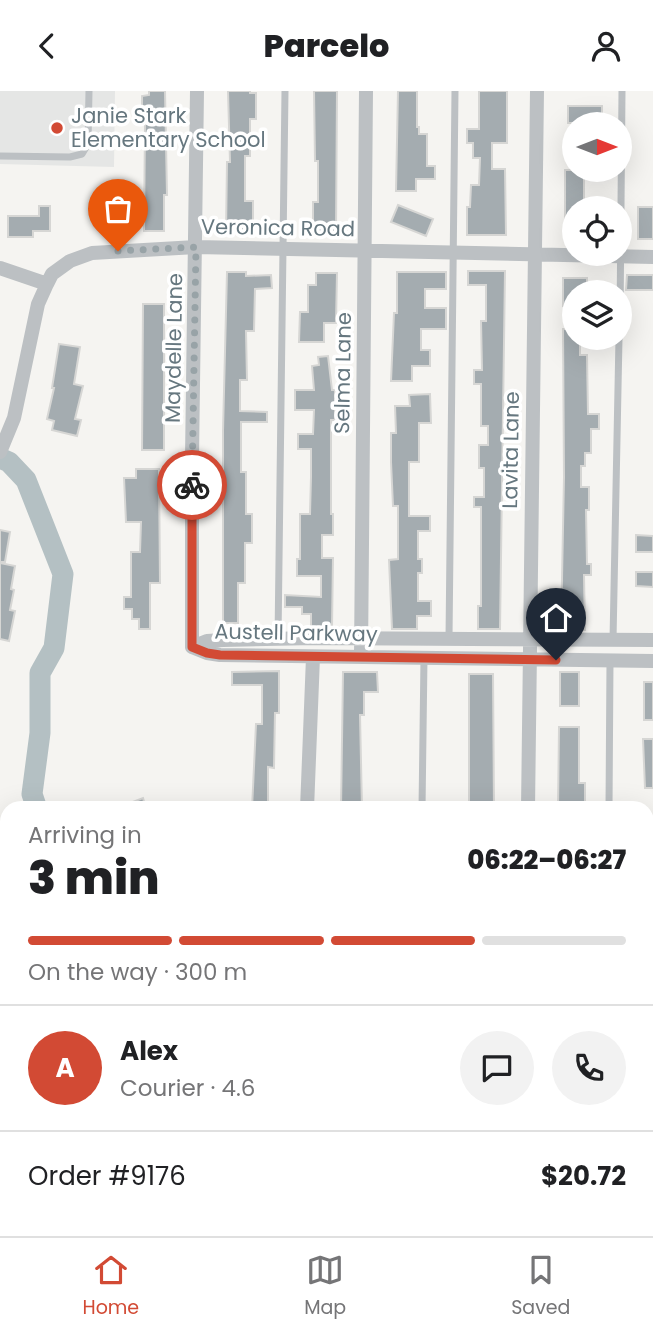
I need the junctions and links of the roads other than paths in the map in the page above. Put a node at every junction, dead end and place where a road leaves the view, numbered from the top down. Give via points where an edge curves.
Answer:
1 (89, 91) edge
2 (197, 91) edge
3 (285, 91) edge
4 (366, 91) edge
5 (455, 91) edge
6 (537, 91) edge
7 (622, 91) edge
8 (0, 156) edge
9 (621, 196) edge
10 (196, 247) junction
11 (285, 249) junction
12 (366, 251) junction
13 (453, 252) junction
14 (536, 253) junction
15 (562, 254) edge
16 (632, 256) edge
17 (653, 257) edge
18 (0, 268) edge
19 (47, 284) junction
20 (619, 350) edge
21 (2, 448) edge
22 (360, 638) junction
23 (449, 638) junction
24 (278, 639) junction
25 (531, 639) junction
26 (613, 640) junction
27 (653, 640) edge
28 (192, 647) junction
29 (361, 656) junction
30 (313, 657) junction
31 (424, 657) junction
32 (529, 660) junction
33 (610, 661) junction
34 (653, 661) edge
35 (307, 801) edge
36 (422, 801) edge
37 (528, 801) edge
38 (609, 801) edge

1 - 8 lane via 88,144 82,154
2 - 10 street, Maydelle Lane
3 - 11 lane
4 - 12 street, Selma Lane
5 - 13 lane
6 - 14 street, Lavita Lane
7 - 9 lane
10 - 11 street, Veronica Road
10 - 19 street, Veronica Road via 92,253 70,261 52,274
10 - 28 street, Maydelle Lane
11 - 12 street, Veronica Road
11 - 24 lane
12 - 13 street, Veronica Road
12 - 22 street, Selma Lane
13 - 14 street, Veronica Road
13 - 23 lane
14 - 15 street, Veronica Road
14 - 25 street, Lavita Lane
16 - 17 street, Veronica Road
18 - 19 street
19 - 21 street, Veronica Road via 38,304 14,418
20 - 26 lane
22 - 23 street, Austell Parkway
22 - 24 street, Austell Parkway
22 - 29 street, Selma Lane
23 - 25 street, Austell Parkway
24 - 28 street, Austell Parkway via 223,640
25 - 26 street, Austell Parkway
25 - 32 street, Lavita Lane
26 - 27 street, Austell Parkway
28 - 30 street, Austell Parkway via 220,655
29 - 30 street, Austell Parkway
29 - 31 street, Austell Parkway
30 - 35 street
31 - 32 street, Austell Parkway
31 - 36 lane
32 - 33 street, Austell Parkway
32 - 37 street, Lavita Lane
33 - 34 street, Austell Parkway
33 - 38 lane

